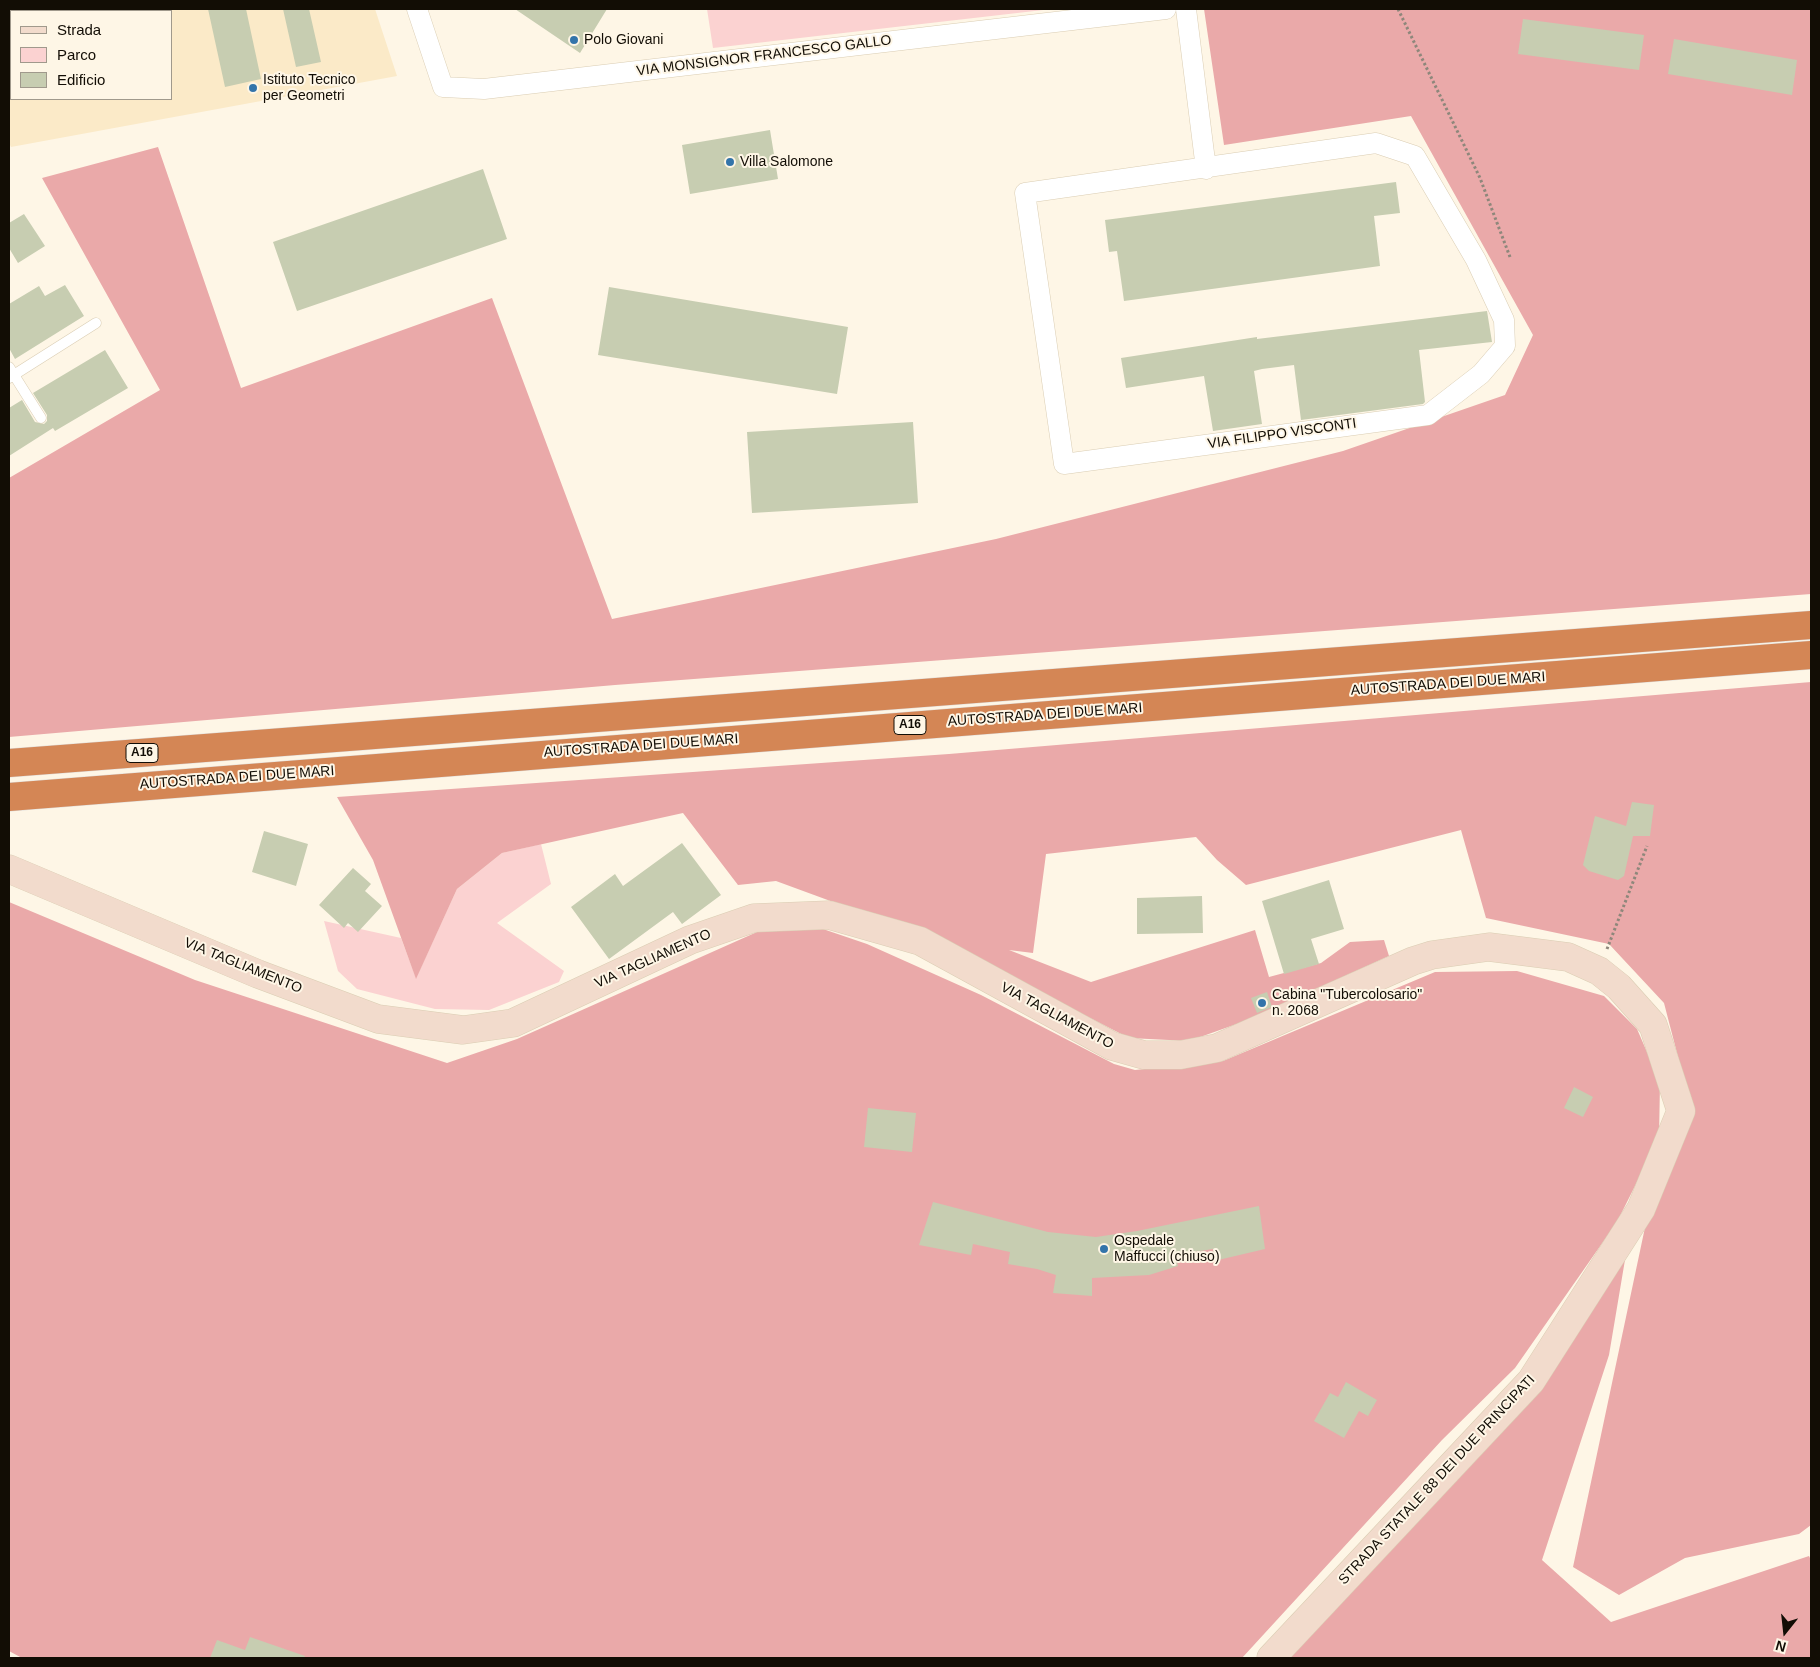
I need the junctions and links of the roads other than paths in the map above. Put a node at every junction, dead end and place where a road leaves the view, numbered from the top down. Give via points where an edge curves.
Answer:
1 (417, 9) edge
2 (1166, 9) edge
3 (1186, 9) edge
4 (1206, 169) junction
5 (96, 324) dead end
6 (10, 374) edge
7 (41, 418) dead end
8 (1811, 625) edge
9 (1811, 655) edge
10 (9, 764) edge
11 (9, 797) edge
12 (9, 869) edge
13 (1432, 955) joint
14 (1271, 1658) edge

1 - 2 street, VIA MONSIGNOR FRANCESCO GALLO via 443,87 484,89
3 - 4 street
4 - 4 street, VIA FILIPPO VISCONTI via 1024,193 1064,464 1428,415 1481,374 1505,346 1504,320 1476,260 1415,156 1376,143
5 - 6 lane
6 - 7 lane
8 - 10 highway, A16
9 - 11 highway, AUTOSTRADA DEI DUE MARI / A16
12 - 13 main road, VIA TAGLIAMENTO via 258,974 378,1019 463,1030 513,1022 690,940 754,918 829,915 920,942 1112,1046 1144,1055 1217,1048
13 - 14 main road, STRADA STATALE 88 DEI DUE PRINCIPATI via 1488,947 1568,957 1600,971 1653,1025 1681,1111 1641,1209 1531,1381

